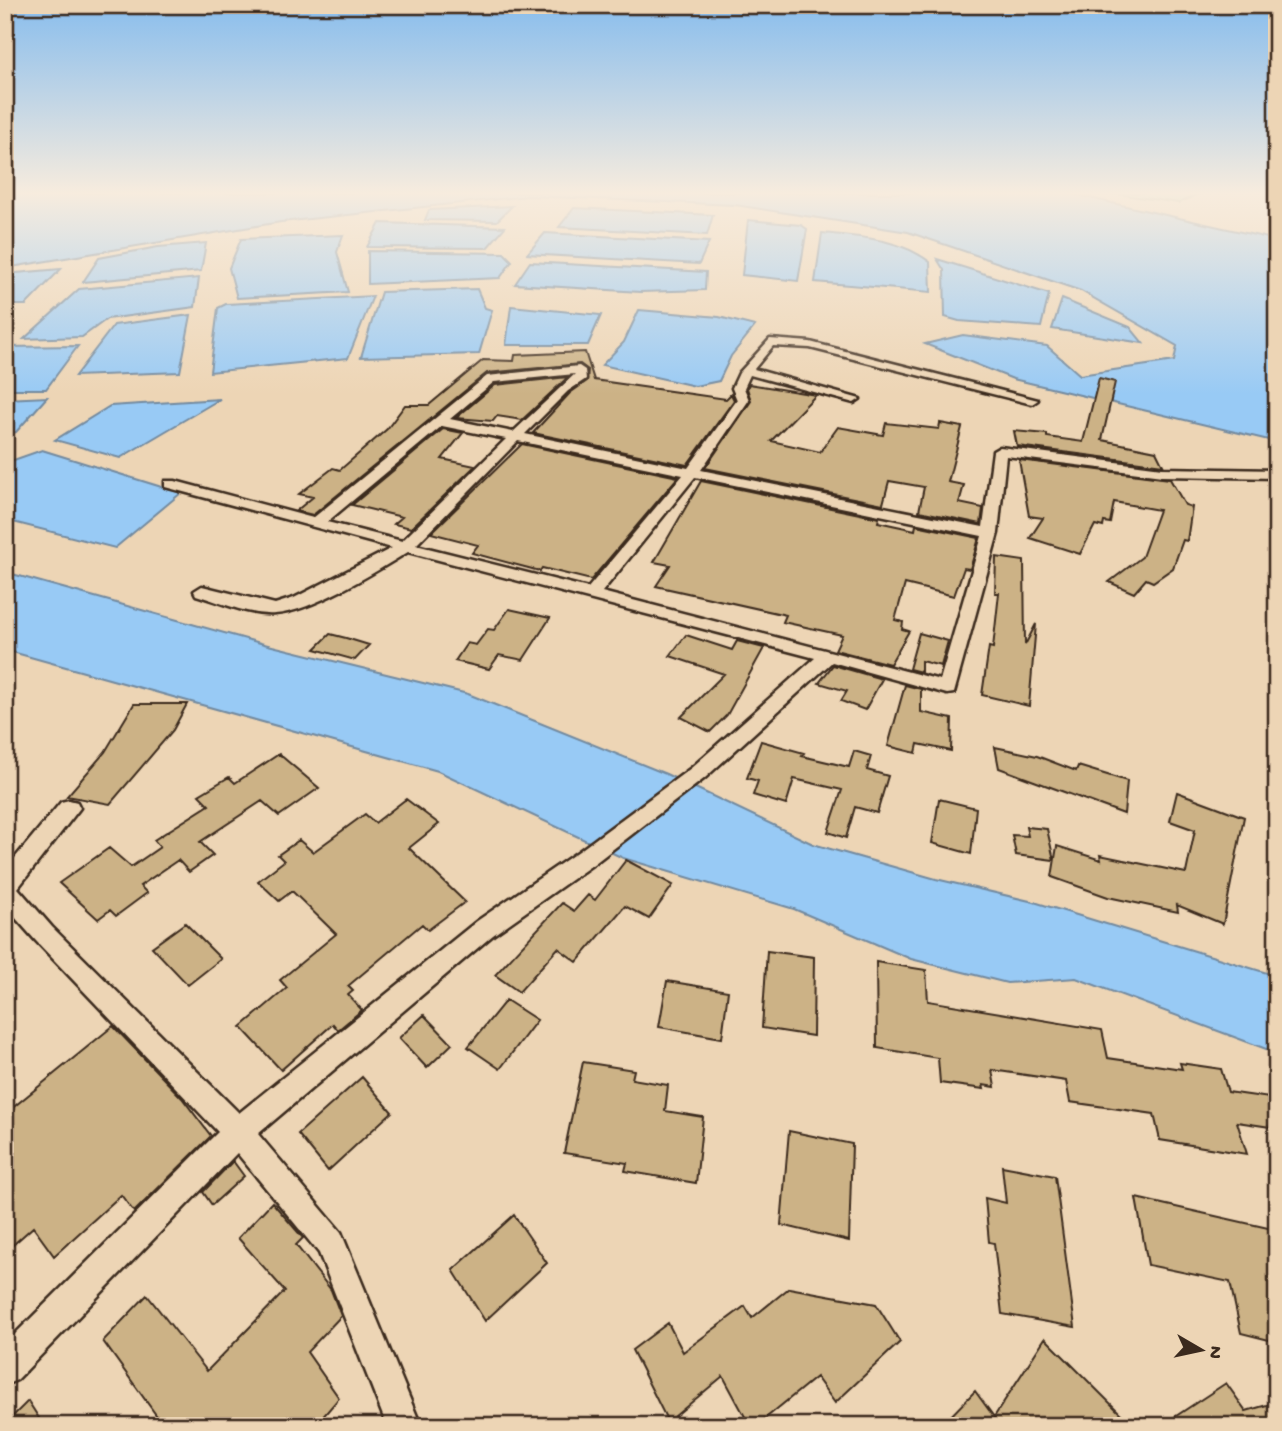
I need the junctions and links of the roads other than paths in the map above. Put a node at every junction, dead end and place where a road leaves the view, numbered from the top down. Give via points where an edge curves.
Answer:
1 (747, 372) junction
2 (854, 399) dead end
3 (1032, 400) dead end
4 (439, 421) junction
5 (517, 436) junction
6 (692, 473) junction
7 (1277, 474) edge
8 (170, 484) dead end
9 (314, 525) junction
10 (990, 533) junction
11 (404, 548) junction
12 (202, 591) dead end
13 (590, 596) junction
14 (829, 655) junction
15 (69, 808) dead end
16 (5, 888) edge
17 (238, 1132) junction
18 (5, 1368) edge
19 (404, 1426) edge

1 - 2 street
1 - 3 street via 770,342 810,345
1 - 6 street via 736,390 743,400
4 - 5 street
4 - 5 street via 491,379 579,370 582,376
4 - 9 street
5 - 6 street
5 - 11 street
6 - 10 street
6 - 13 street
7 - 10 street via 1162,472 1000,452
8 - 9 street
9 - 11 street
10 - 14 street via 947,688
11 - 12 street via 288,606 263,609
11 - 13 street
13 - 14 street
14 - 17 street via 698,773 485,928
15 - 16 street
16 - 17 street via 44,934
17 - 18 street
17 - 19 street via 330,1243

